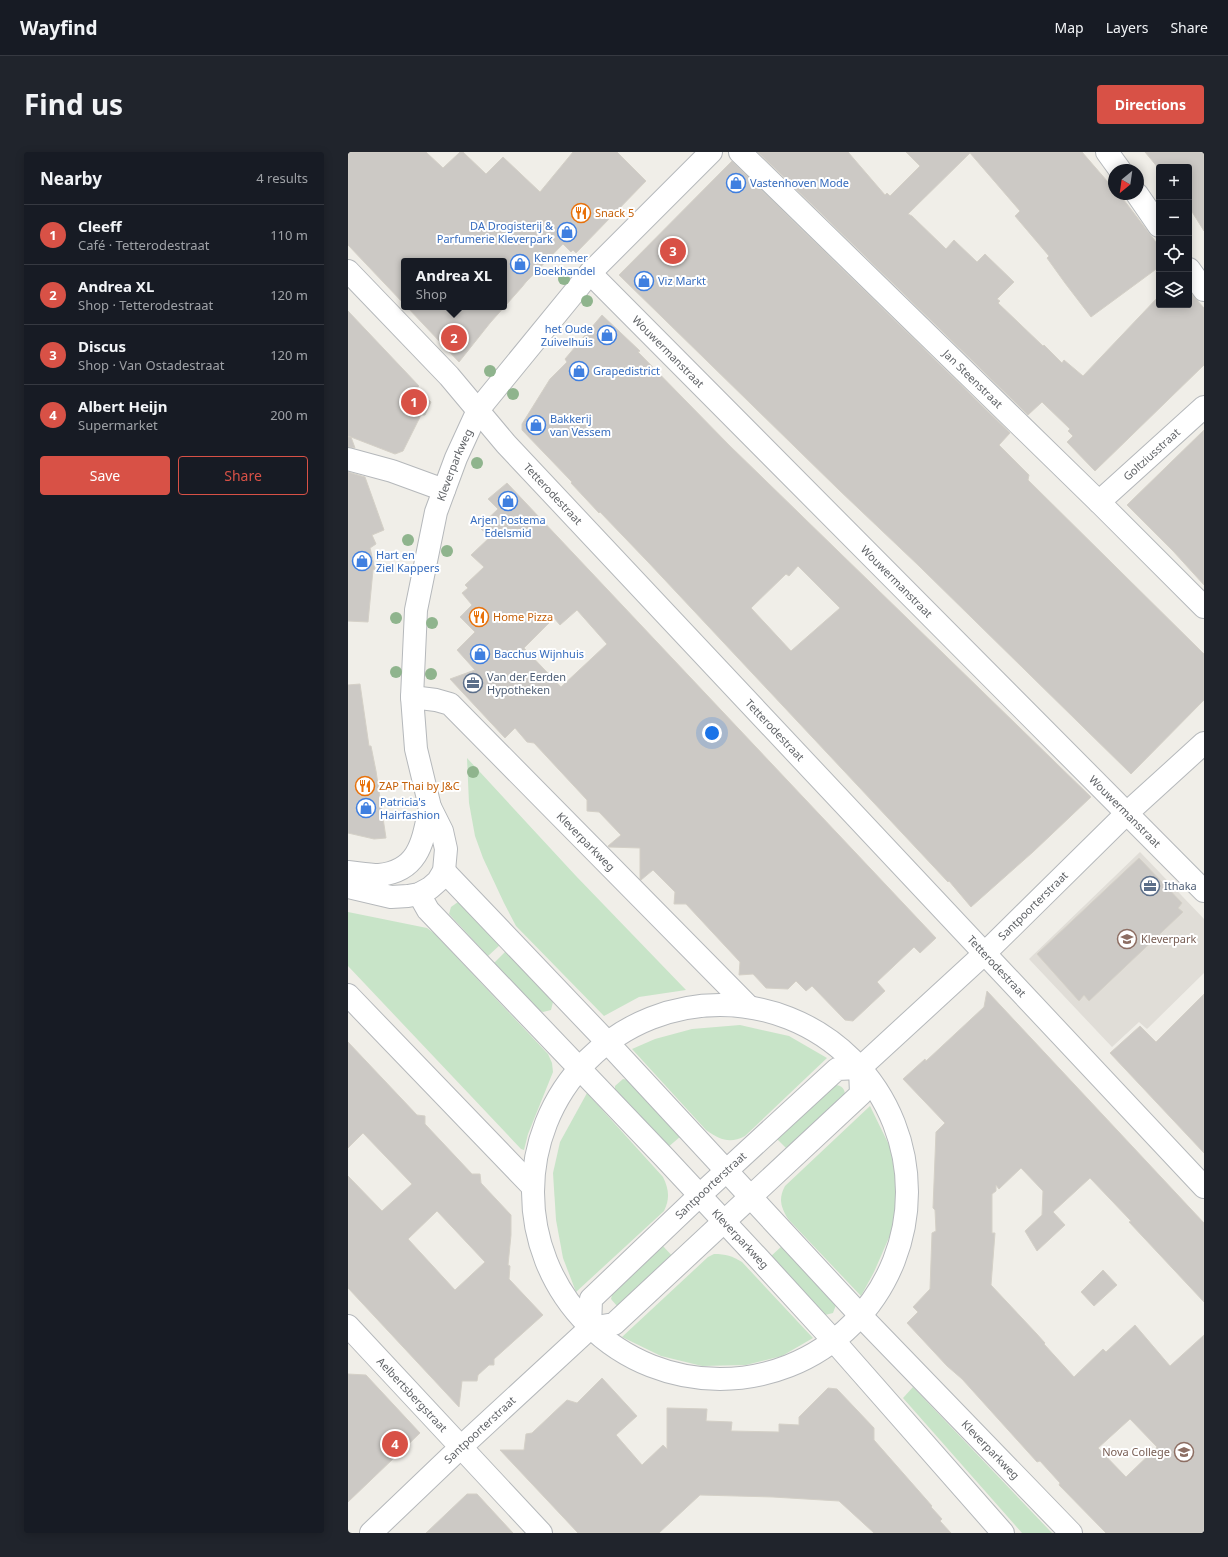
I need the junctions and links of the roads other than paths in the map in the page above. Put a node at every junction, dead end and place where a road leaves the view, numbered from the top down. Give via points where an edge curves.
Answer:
1 (711, 152) edge
2 (740, 152) edge
3 (1107, 152) edge
4 (1116, 164) edge
5 (1140, 200) edge
6 (1156, 222) edge
7 (348, 271) edge
8 (1191, 272) edge
9 (590, 273) junction
10 (1204, 290) edge
11 (1204, 407) edge
12 (478, 410) junction
13 (348, 459) edge
14 (444, 490) junction
15 (1098, 502) junction
16 (1204, 607) edge
17 (412, 697) junction
18 (1204, 743) edge
19 (430, 807) junction
20 (1126, 813) junction
21 (444, 871) junction
22 (348, 872) edge
23 (348, 887) edge
24 (1204, 891) edge
25 (419, 894) junction
26 (984, 954) junction
27 (348, 995) edge
28 (749, 1007) junction
29 (608, 1043) junction
30 (860, 1068) junction
31 (580, 1069) junction
32 (727, 1171) junction
33 (532, 1186) junction
34 (1204, 1187) edge
35 (700, 1195) junction
36 (750, 1197) junction
37 (724, 1221) junction
38 (860, 1315) junction
39 (348, 1326) edge
40 (590, 1328) junction
41 (834, 1341) junction
42 (461, 1447) junction
43 (370, 1533) edge
44 (541, 1533) edge
45 (1003, 1533) edge
46 (1071, 1533) edge

1 - 9 street, Kleverparkweg
2 - 15 street, Jan Steenstraat
3 - 4 street
5 - 6 street
7 - 12 street, Tetterodestraat via 449,376
8 - 10 street
9 - 12 street, Kleverparkweg
9 - 20 street, Wouwermanstraat
11 - 15 street, Goltziusstraat
12 - 14 street, Kleverparkweg
12 - 26 street, Tetterodestraat via 506,444
13 - 14 street via 392,471
14 - 17 street, Kleverparkweg via 436,512 416,610
15 - 16 street, Jan Steenstraat
17 - 19 street, Kleverparkweg via 416,749
17 - 28 street, Kleverparkweg via 450,704
18 - 20 street, Santpoorterstraat
19 - 21 street, Kleverparkweg via 442,831 446,849
19 - 22 street, Kleverparkweg via 422,843 412,861 403,869 379,875
20 - 24 street, Wouwermanstraat
20 - 26 street, Santpoorterstraat
21 - 25 street via 438,881
21 - 29 street, Kleverparkweg
23 - 25 street via 391,897
25 - 31 street, Kleverparkweg via 428,910
26 - 30 street, Santpoorterstraat
26 - 34 street, Tetterodestraat
27 - 33 street
28 - 29 street via 704,1005 660,1014 620,1033
28 - 30 street via 791,1018 828,1039
29 - 31 street
29 - 32 street, Kleverparkweg
30 - 32 street, Santpoorterstraat via 837,1069
30 - 36 street via 861,1094
30 - 38 street via 885,1102 901,1141 908,1183 905,1225 893,1266 872,1302
31 - 33 street via 557,1098 539,1140
31 - 35 street, Kleverparkweg
32 - 35 street, Santpoorterstraat
32 - 36 street, Kleverparkweg
33 - 40 street via 535,1225 546,1263 564,1298
35 - 37 street, Kleverparkweg
35 - 40 street, Santpoorterstraat via 591,1299
36 - 37 street
36 - 38 street, Kleverparkweg
37 - 40 street via 614,1324
37 - 41 street, Kleverparkweg
38 - 41 street
38 - 46 street, Kleverparkweg
39 - 42 street, Aelbertsbergstraat
40 - 41 street via 622,1352 650,1366 696,1378 736,1379 775,1372 811,1356
40 - 42 street, Santpoorterstraat
41 - 45 street, Kleverparkweg
42 - 43 street, Santpoorterstraat
42 - 44 street, Aelbertsbergstraat

